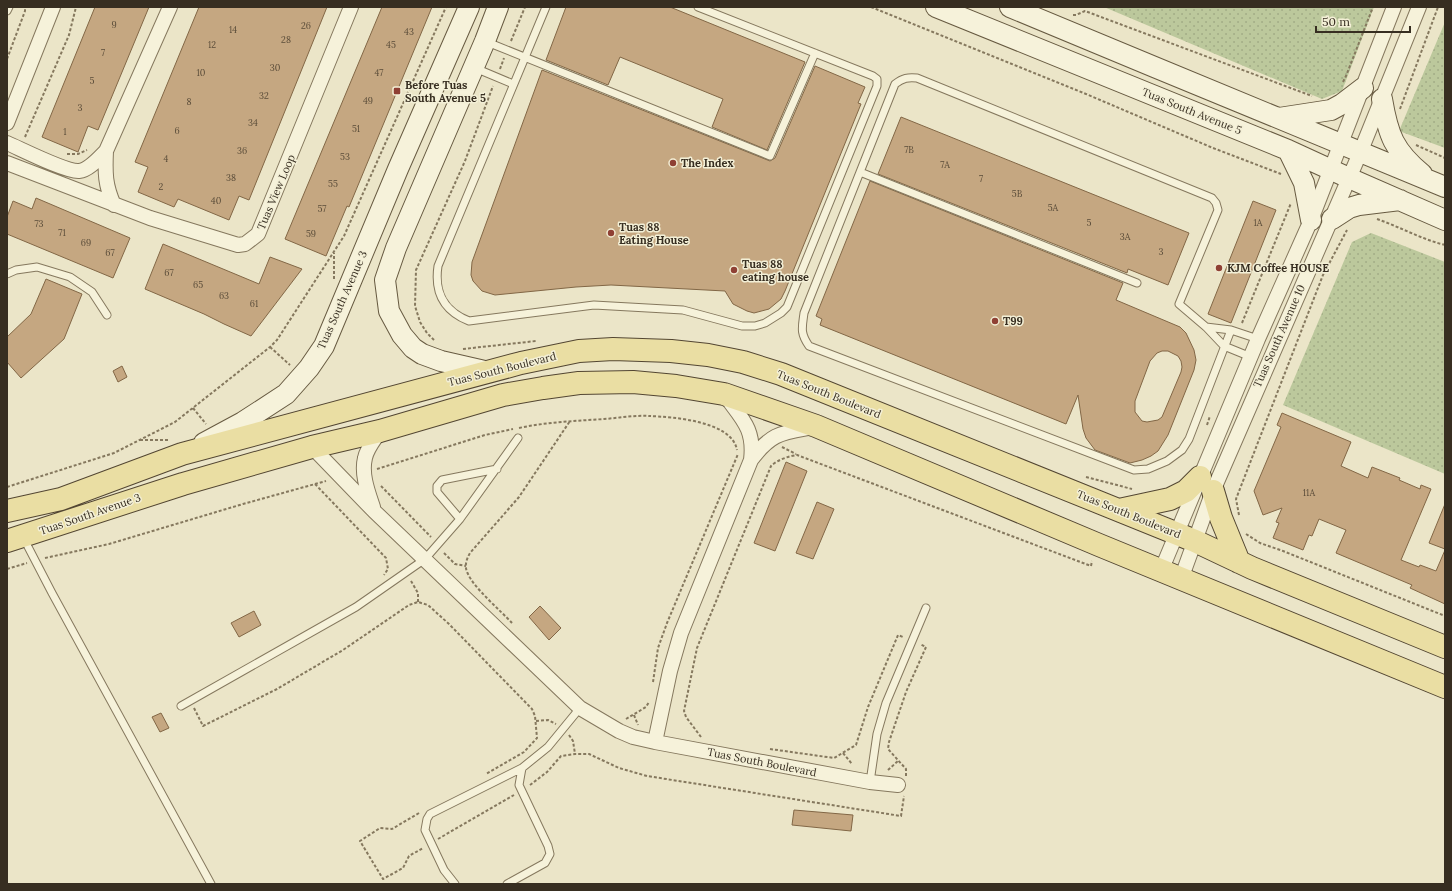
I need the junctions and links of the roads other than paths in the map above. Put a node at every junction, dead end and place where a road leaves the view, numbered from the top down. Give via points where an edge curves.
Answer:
1 (8, 7) edge
2 (53, 7) edge
3 (170, 7) edge
4 (351, 7) edge
5 (469, 7) edge
6 (498, 7) edge
7 (546, 7) edge
8 (698, 7) edge
9 (936, 7) edge
10 (1010, 7) edge
11 (1394, 7) edge
12 (1419, 7) edge
13 (7, 11) edge
14 (485, 42) junction
15 (815, 53) junction
16 (525, 58) junction
17 (473, 68) junction
18 (514, 84) junction
19 (1363, 88) junction
20 (1382, 100) junction
21 (1280, 118) junction
22 (7, 123) edge
23 (7, 143) edge
24 (1340, 145) junction
25 (1288, 150) junction
26 (106, 151) junction
27 (1360, 153) junction
28 (7, 163) edge
29 (1330, 170) junction
30 (860, 172) junction
31 (1349, 178) junction
32 (1439, 185) edge
33 (1400, 200) junction
34 (114, 205) junction
35 (1311, 220) junction
36 (1445, 220) edge
37 (1339, 224) junction
38 (7, 274) edge
39 (1137, 283) dead end
40 (107, 315) dead end
41 (1206, 327) junction
42 (1231, 330) junction
43 (1258, 339) junction
44 (1224, 346) junction
45 (1251, 357) junction
46 (489, 372) junction
47 (724, 394) junction
48 (816, 426) junction
49 (380, 431) junction
50 (518, 438) dead end
51 (312, 446) junction
52 (177, 447) junction
53 (751, 460) junction
54 (497, 469) junction
55 (1206, 484) junction
56 (1119, 510) junction
57 (7, 511) edge
58 (374, 511) junction
59 (460, 519) junction
60 (1186, 537) junction
61 (15, 539) edge
62 (425, 559) junction
63 (1239, 562) junction
64 (1171, 574) junction
65 (926, 608) dead end
66 (1445, 647) edge
67 (1445, 687) edge
68 (181, 706) dead end
69 (580, 708) junction
70 (655, 742) junction
71 (522, 768) junction
72 (870, 782) junction
73 (898, 785) dead end
74 (211, 884) edge
75 (455, 884) edge
76 (507, 884) edge

1 - 13 lane
2 - 22 street
3 - 26 street
4 - 34 street, Tuas View Loop via 258,234 245,244 238,245
5 - 52 main road, Tuas South Avenue 3 via 324,346 286,394 243,422
6 - 14 main road
7 - 16 lane
8 - 15 lane
9 - 25 main road, Tuas South Avenue 5
10 - 21 main road
11 - 19 street, Tuas South Avenue 10
12 - 20 street, Tuas South Avenue 10
14 - 16 lane
14 - 17 main road
15 - 16 lane via 770,156
15 - 18 lane via 873,76 877,86 788,307 765,323 755,326 742,326 683,310 594,306 469,321 449,309 438,288 438,266
16 - 18 lane
17 - 18 lane
17 - 46 main road via 396,248 385,280 389,311 402,335 413,348 441,361
19 - 21 main road via 1331,110
19 - 24 street, Tuas South Avenue 10
20 - 27 street, Tuas South Avenue 10
20 - 32 main road via 1386,124 1393,142 1410,164
21 - 24 main road
23 - 26 street via 67,169 79,171
24 - 27 main road
24 - 29 street, Tuas South Avenue 10
25 - 29 main road, Tuas South Avenue 5
25 - 35 main road via 1304,183
26 - 34 street via 104,175
27 - 31 street, Tuas South Avenue 10
27 - 32 main road
28 - 34 street, Tuas View Loop
29 - 31 main road, Tuas South Avenue 5
29 - 35 street, Tuas South Avenue 10
30 - 39 lane
30 - 41 lane via 895,84 908,77 917,78 1212,198 1218,210 1179,304
30 - 44 lane via 804,314 801,330 808,346 1134,470 1148,469 1182,450 1189,439
31 - 33 main road, Tuas South Avenue 5
31 - 37 street, Tuas South Avenue 10
33 - 36 main road, Tuas South Avenue 5
33 - 37 main road via 1351,207
35 - 43 street, Tuas South Avenue 10
37 - 55 street, Tuas South Avenue 10 via 1313,260
38 - 40 lane via 37,267 70,277 92,292
41 - 42 lane
41 - 44 lane
42 - 43 lane
42 - 44 lane
43 - 45 street, Tuas South Avenue 10
44 - 45 lane
45 - 55 street, Tuas South Avenue 10
46 - 52 main road, Tuas South Boulevard via 320,416
46 - 56 main road, Tuas South Boulevard via 579,351 613,348 671,351 743,362 781,374
47 - 48 main road
47 - 49 main road via 634,382 579,384 503,395
47 - 53 street via 748,426 752,448
48 - 53 street via 775,436 762,446
48 - 64 main road
49 - 51 main road
49 - 58 street via 369,448 364,469 367,491
50 - 54 lane
51 - 58 street, Tuas South Boulevard
51 - 61 main road, Tuas South Avenue 3 via 118,504
52 - 57 main road, Tuas South Avenue 3 via 61,499
53 - 70 street via 681,633
54 - 59 lane
54 - 59 lane via 442,480 439,483 437,492
55 - 56 main road via 1170,499
55 - 60 street, Tuas South Avenue 10
55 - 60 street, Tuas South Avenue 10
55 - 63 main road
56 - 60 main road, Tuas South Boulevard
58 - 62 street, Tuas South Boulevard
59 - 62 lane
60 - 63 main road, Tuas South Boulevard
60 - 64 street, Tuas South Avenue 10
60 - 64 street, Tuas South Avenue 10
61 - 74 lane via 55,600
62 - 68 lane via 356,607
62 - 69 street, Tuas South Boulevard
63 - 66 main road, Tuas South Boulevard
64 - 67 main road
65 - 72 lane via 886,703
69 - 70 street, Tuas South Boulevard via 619,731
69 - 71 lane via 548,747
70 - 72 street, Tuas South Boulevard
71 - 75 lane via 430,814 427,819 425,830 444,870
71 - 76 lane via 520,785 550,854 545,863
72 - 73 street, Tuas South Boulevard

